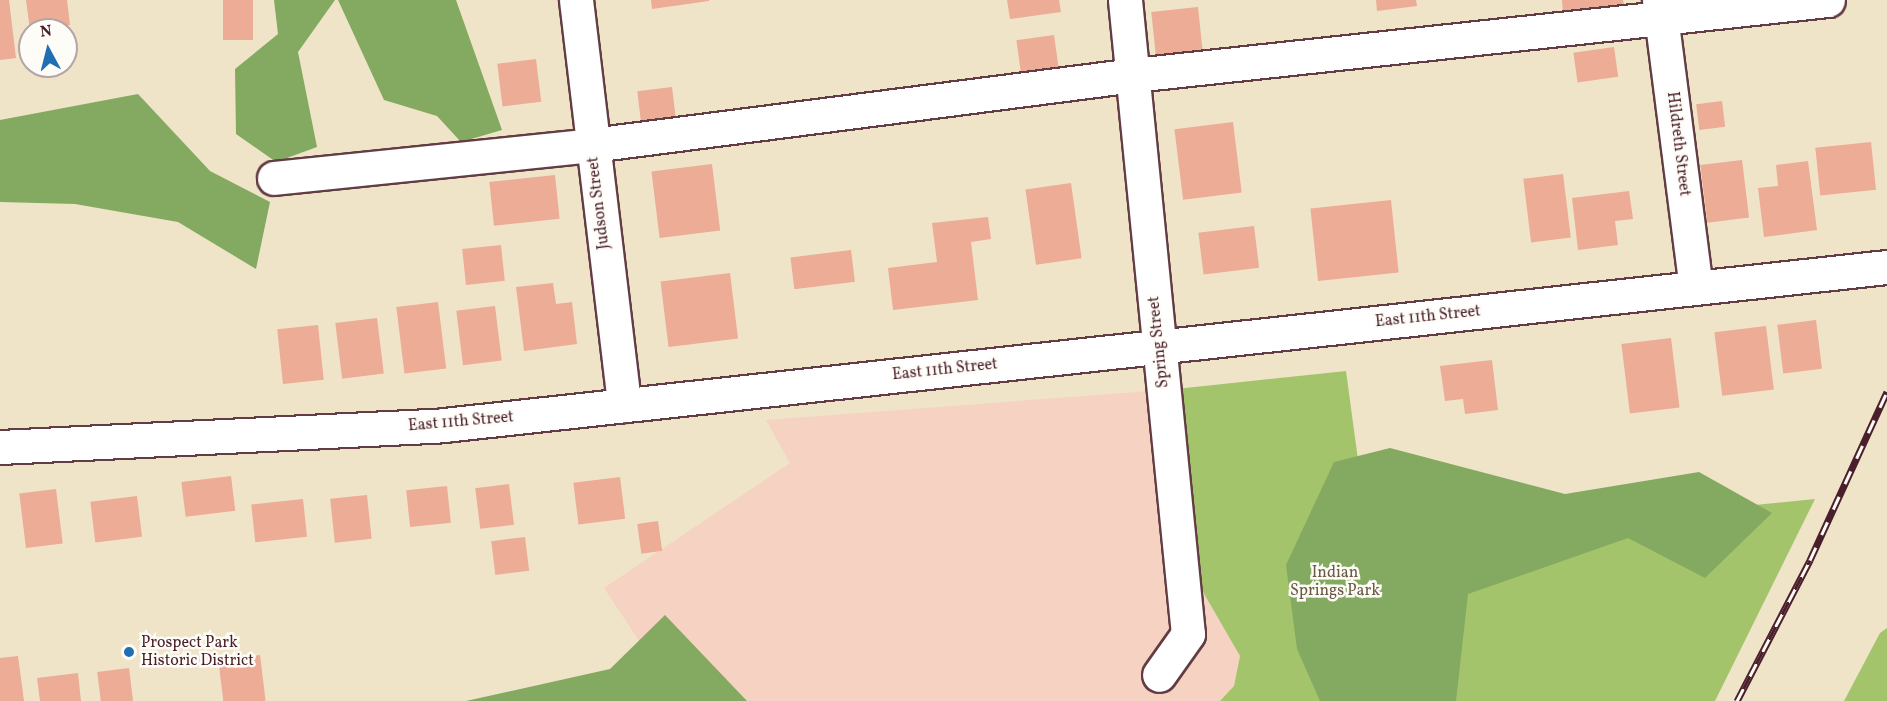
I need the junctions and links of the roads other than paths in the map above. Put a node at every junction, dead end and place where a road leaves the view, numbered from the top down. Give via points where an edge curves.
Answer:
1 (576, 0) edge
2 (1125, 0) edge
3 (1828, 0) edge
4 (1661, 10) edge
5 (1134, 75) junction
6 (592, 145) junction
7 (274, 178) dead end
8 (1887, 267) edge
9 (1696, 287) junction
10 (1160, 346) junction
11 (624, 405) junction
12 (0, 447) edge
13 (1159, 675) dead end

1 - 6 street, Judson Street
2 - 5 street, Spring Street
3 - 4 street
4 - 5 street
4 - 9 street, Hildreth Street
5 - 6 street
5 - 10 street, Spring Street
6 - 7 street
6 - 11 street, Judson Street
8 - 9 street, East 11th Street
9 - 10 street, East 11th Street
10 - 11 street, East 11th Street
10 - 13 street, Spring Street via 1188,634
11 - 12 street, East 11th Street via 444,425

